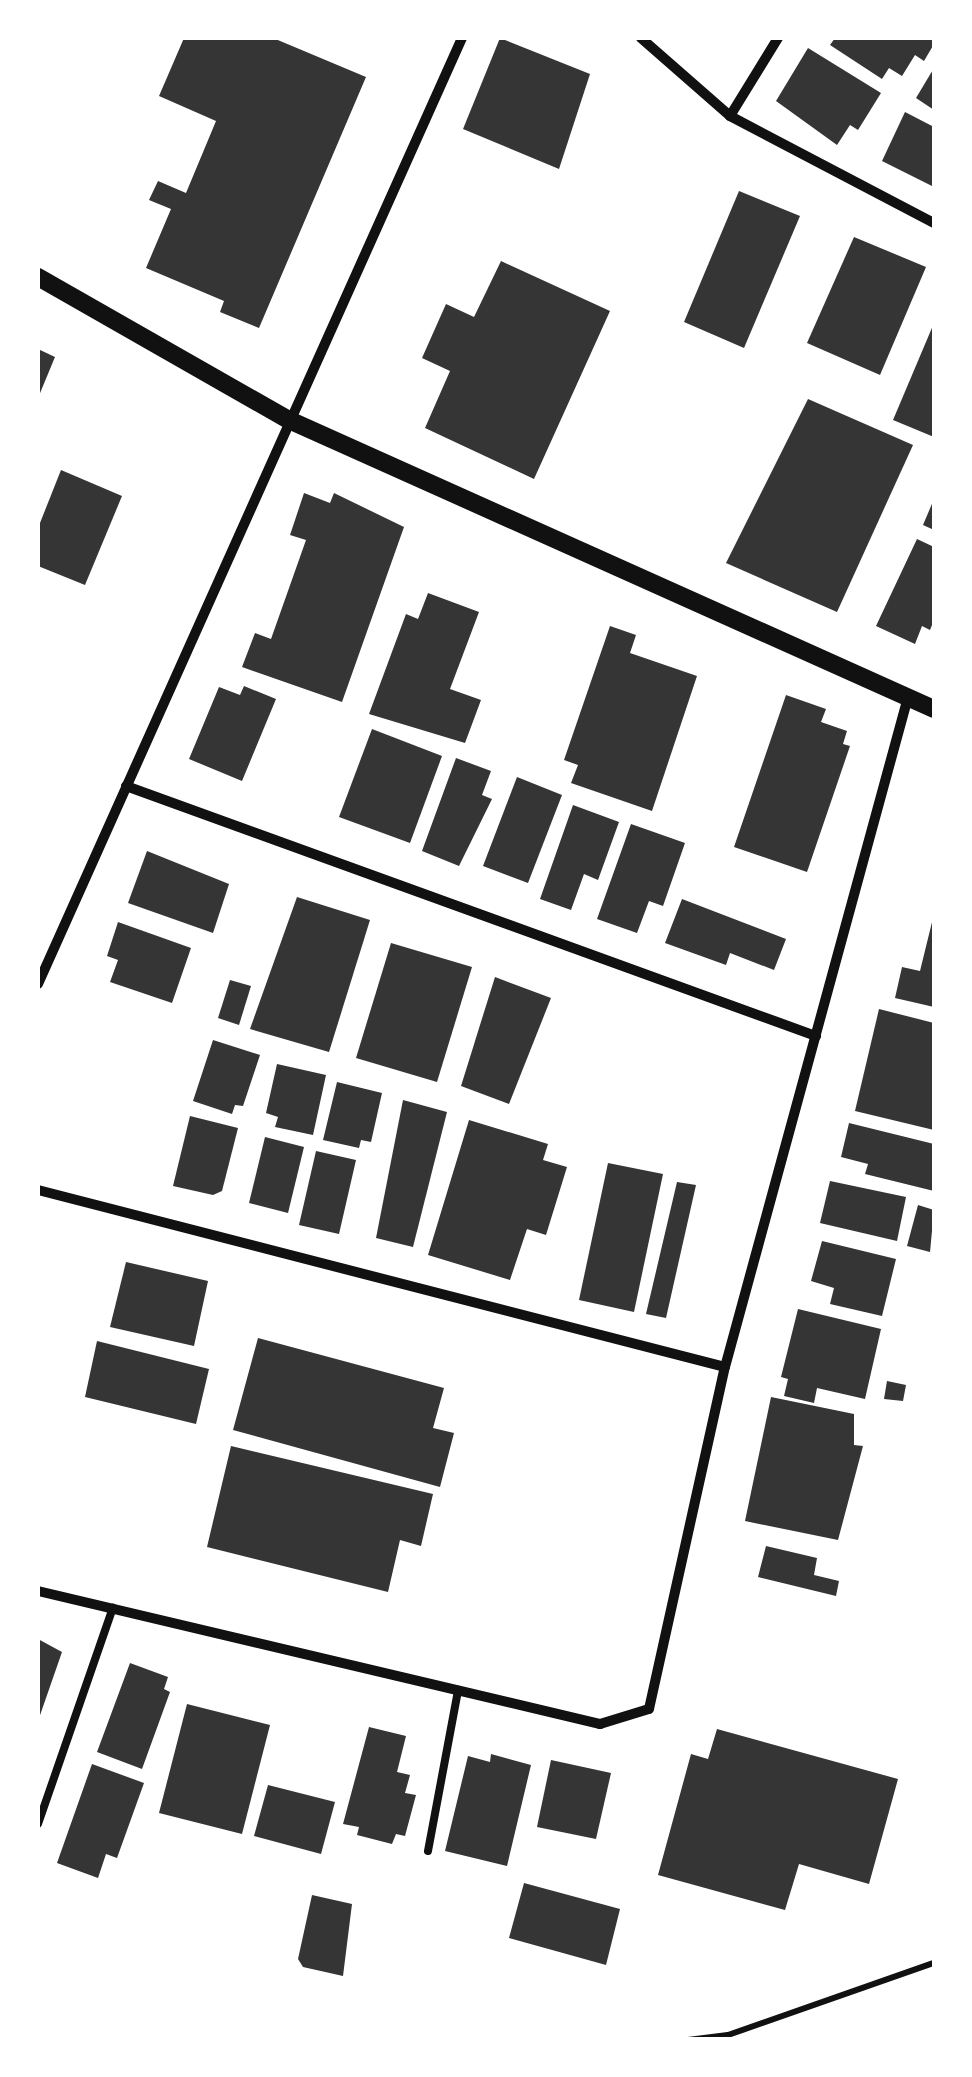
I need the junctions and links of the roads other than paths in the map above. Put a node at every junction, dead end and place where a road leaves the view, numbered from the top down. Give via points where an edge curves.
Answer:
1 (462, 38) edge
2 (641, 38) edge
3 (778, 38) edge
4 (730, 116) junction
5 (934, 223) edge
6 (38, 277) edge
7 (289, 420) junction
8 (908, 697) junction
9 (934, 709) edge
10 (126, 786) junction
11 (38, 984) edge
12 (816, 1036) junction
13 (38, 1190) edge
14 (725, 1366) junction
15 (38, 1591) edge
16 (113, 1608) junction
17 (458, 1690) junction
18 (38, 1824) edge
19 (428, 1851) dead end

1 - 7 street
2 - 4 street
3 - 4 street
4 - 5 street
6 - 7 street
7 - 8 street
7 - 10 street
8 - 9 street
8 - 12 street
10 - 11 street
10 - 12 street
12 - 14 street
13 - 14 street
14 - 17 street via 649,1709 600,1724
15 - 16 street
16 - 17 street
16 - 18 lane
17 - 19 lane

